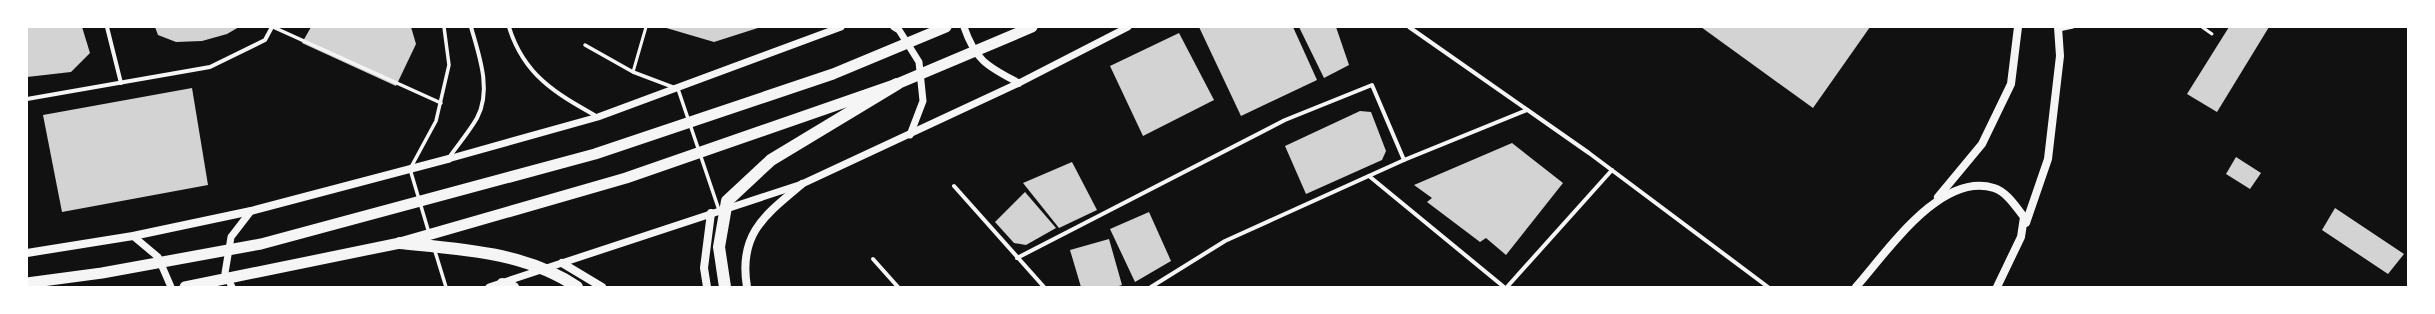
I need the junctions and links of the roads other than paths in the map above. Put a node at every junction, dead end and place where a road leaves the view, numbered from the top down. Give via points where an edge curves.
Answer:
1 (107, 27) edge
2 (273, 27) edge
3 (444, 27) edge
4 (471, 27) edge
5 (509, 27) edge
6 (646, 27) edge
7 (841, 27) edge
8 (894, 27) edge
9 (946, 27) edge
10 (964, 27) edge
11 (1032, 27) edge
12 (1128, 27) edge
13 (1408, 27) edge
14 (2018, 27) edge
15 (2073, 27) edge
16 (2202, 27) edge
17 (2059, 29) edge
18 (2212, 34) dead end
19 (585, 45) dead end
20 (633, 72) junction
21 (121, 83) junction
22 (897, 84) junction
23 (1019, 84) junction
24 (678, 89) junction
25 (27, 99) edge
26 (441, 103) junction
27 (1527, 110) junction
28 (598, 117) junction
29 (910, 135) junction
30 (448, 159) junction
31 (1404, 160) junction
32 (410, 169) junction
33 (1612, 170) junction
34 (1369, 176) junction
35 (802, 184) junction
36 (954, 186) dead end
37 (1936, 200) junction
38 (251, 211) junction
39 (715, 212) junction
40 (133, 236) junction
41 (2021, 237) junction
42 (400, 243) junction
43 (27, 253) edge
44 (1017, 258) junction
45 (873, 259) dead end
46 (562, 263) junction
47 (27, 283) edge
48 (502, 283) junction
49 (171, 287) edge
50 (185, 287) edge
51 (232, 287) edge
52 (446, 287) edge
53 (489, 287) edge
54 (514, 287) edge
55 (578, 287) edge
56 (602, 287) edge
57 (707, 287) edge
58 (725, 287) edge
59 (747, 287) edge
60 (898, 287) edge
61 (1044, 287) edge
62 (1151, 287) edge
63 (1504, 287) edge
64 (1507, 287) edge
65 (1768, 287) edge
66 (1856, 287) edge
67 (1998, 287) edge

1 - 21 street
2 - 21 street via 265,40 210,68
2 - 26 street
3 - 26 street via 449,65
4 - 30 street via 481,62 484,93 477,117
5 - 28 street via 528,67 557,94
6 - 20 lane
7 - 24 street
8 - 29 street via 899,30 919,62 923,101
9 - 47 highway via 833,74 587,156 261,244 102,273
10 - 23 street via 968,40 985,65
11 - 22 highway
12 - 23 street
13 - 27 street
14 - 37 main road via 2011,84 2003,102 1982,144
15 - 17 lane
16 - 18 lane
17 - 41 main road via 2060,56 2048,159
19 - 20 street
20 - 24 street
21 - 25 street
22 - 42 highway via 626,178
22 - 58 highway via 771,160 727,201 719,246
23 - 29 street
24 - 28 street
24 - 39 street
26 - 32 street via 436,121
27 - 31 street
27 - 33 street
28 - 30 street
29 - 35 street
30 - 32 main road
31 - 34 street
31 - 44 street via 1372,85 1284,120
32 - 38 main road
32 - 52 street
33 - 64 street
33 - 65 street
34 - 62 street via 1225,241
34 - 63 street
35 - 39 street
35 - 59 main road via 774,207 753,231 744,256
36 - 44 street
37 - 41 main road via 1957,188 1979,185 1995,188 2024,216
37 - 66 main road
38 - 40 main road
38 - 51 street via 231,237 225,273
39 - 46 street
39 - 57 main road via 704,268
40 - 43 main road
40 - 49 street via 158,257
41 - 67 main road
42 - 50 highway
42 - 55 highway via 482,251 558,273
44 - 61 street
45 - 60 street
46 - 48 street
46 - 56 main road
48 - 53 street
48 - 54 main road

